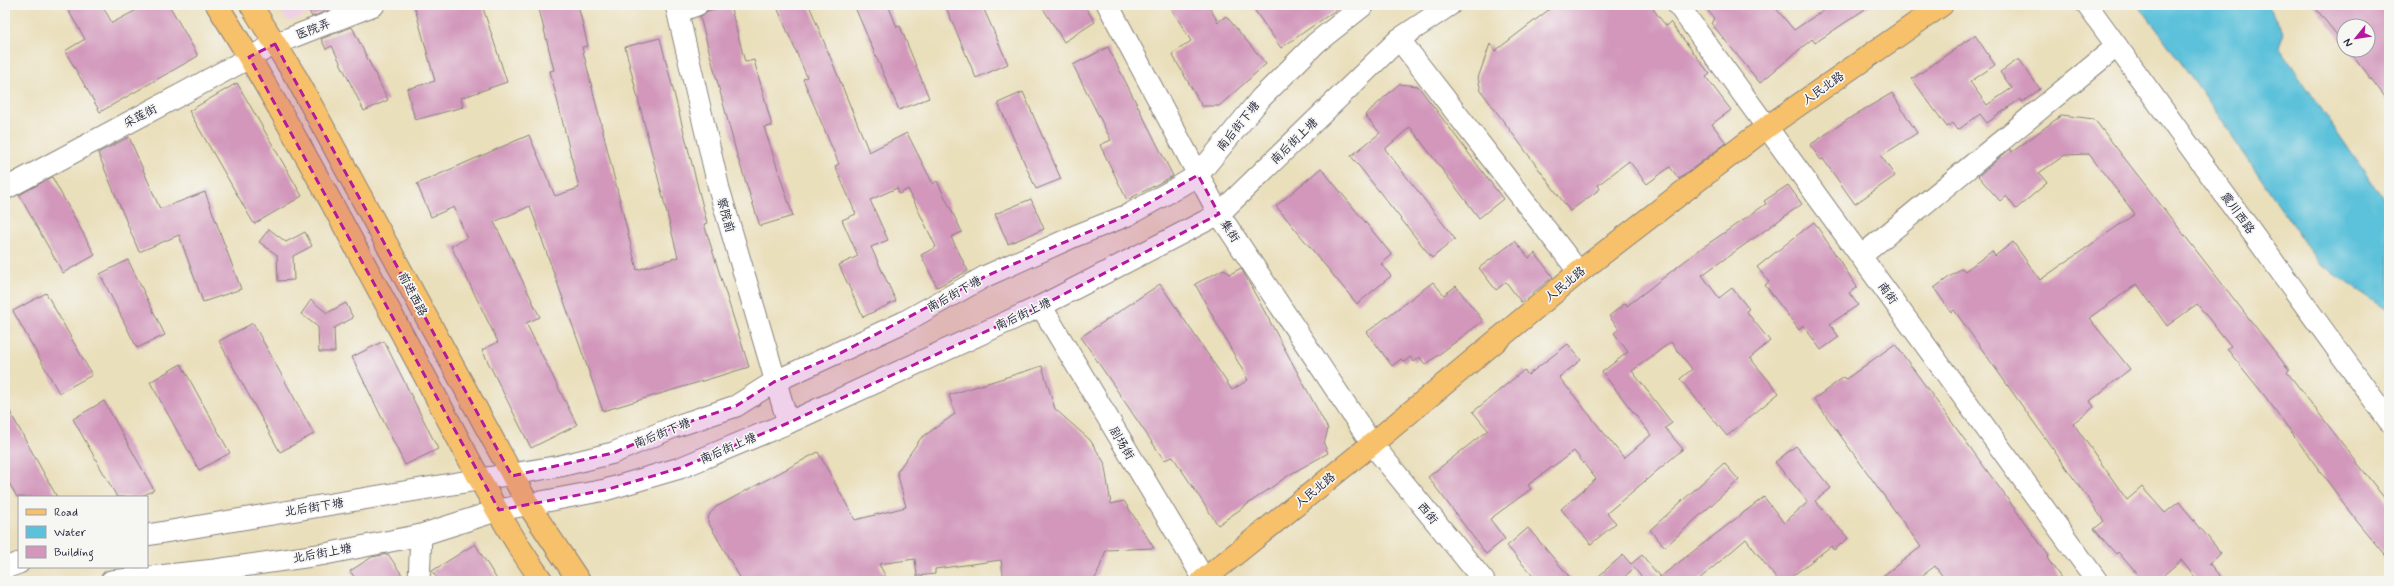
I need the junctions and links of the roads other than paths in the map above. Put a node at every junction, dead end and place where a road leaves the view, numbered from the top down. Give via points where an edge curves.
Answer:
1 (217, 5) edge
2 (251, 5) edge
3 (374, 5) edge
4 (697, 5) edge
5 (1108, 5) edge
6 (1364, 5) edge
7 (1450, 5) edge
8 (1678, 5) edge
9 (1942, 5) edge
10 (2087, 5) edge
11 (677, 9) edge
12 (1399, 39) junction
13 (275, 44) junction
14 (2117, 46) junction
15 (249, 57) junction
16 (1767, 127) junction
17 (1198, 175) junction
18 (5, 189) edge
19 (1219, 214) junction
20 (1860, 256) junction
21 (1579, 272) junction
22 (1041, 306) junction
23 (774, 382) junction
24 (2389, 421) edge
25 (788, 423) junction
26 (1372, 444) junction
27 (512, 476) junction
28 (482, 480) junction
29 (529, 506) junction
30 (498, 510) junction
31 (421, 535) junction
32 (148, 536) edge
33 (18, 564) edge
34 (5, 568) edge
35 (1203, 580) edge
36 (111, 581) edge
37 (420, 581) edge
38 (542, 581) edge
39 (579, 581) edge
40 (1484, 581) edge
41 (2097, 581) edge

1 - 15 main road
2 - 13 main road, 前进西路
3 - 13 street, 医院弄
4 - 11 street
5 - 17 street, 集街
6 - 17 street, 南后街下塘 via 1316,43 1261,98
7 - 12 street, 南后街上塘
8 - 16 street, 南街
9 - 16 main road, 人民北路
10 - 14 street, 震川西路
11 - 23 street, 察院前 via 719,189
12 - 19 street, 南后街上塘
12 - 21 street
13 - 15 street, 采莲街
13 - 27 main road, 前进西路 via 297,79
14 - 20 street
14 - 24 street, 震川西路
15 - 18 street, 采莲街
15 - 28 main road via 272,94
16 - 20 street, 南街
16 - 21 main road, 人民北路
17 - 19 street, 集街
17 - 23 street, 南后街下塘 via 1128,215 986,276 904,322
19 - 22 street, 南后街上塘
19 - 26 street, 集街
20 - 41 street, 南街
21 - 26 main road, 人民北路
22 - 25 street, 南后街上塘
22 - 35 street, 剧场街
23 - 25 street, 察院前
23 - 27 street, 南后街下塘 via 736,406 674,427 614,453
25 - 29 street, 南后街上塘 via 680,468 605,490
26 - 35 main road, 人民北路
26 - 40 street, 西街
27 - 28 street, 南后街下塘
27 - 29 main road, 前进西路
28 - 30 main road
28 - 32 street, 北后街下塘
29 - 30 street, 北后街上塘
29 - 39 main road, 前进西路
30 - 31 street, 北后街上塘
30 - 38 main road
31 - 36 street, 北后街上塘 via 325,554
31 - 37 street
33 - 34 street

